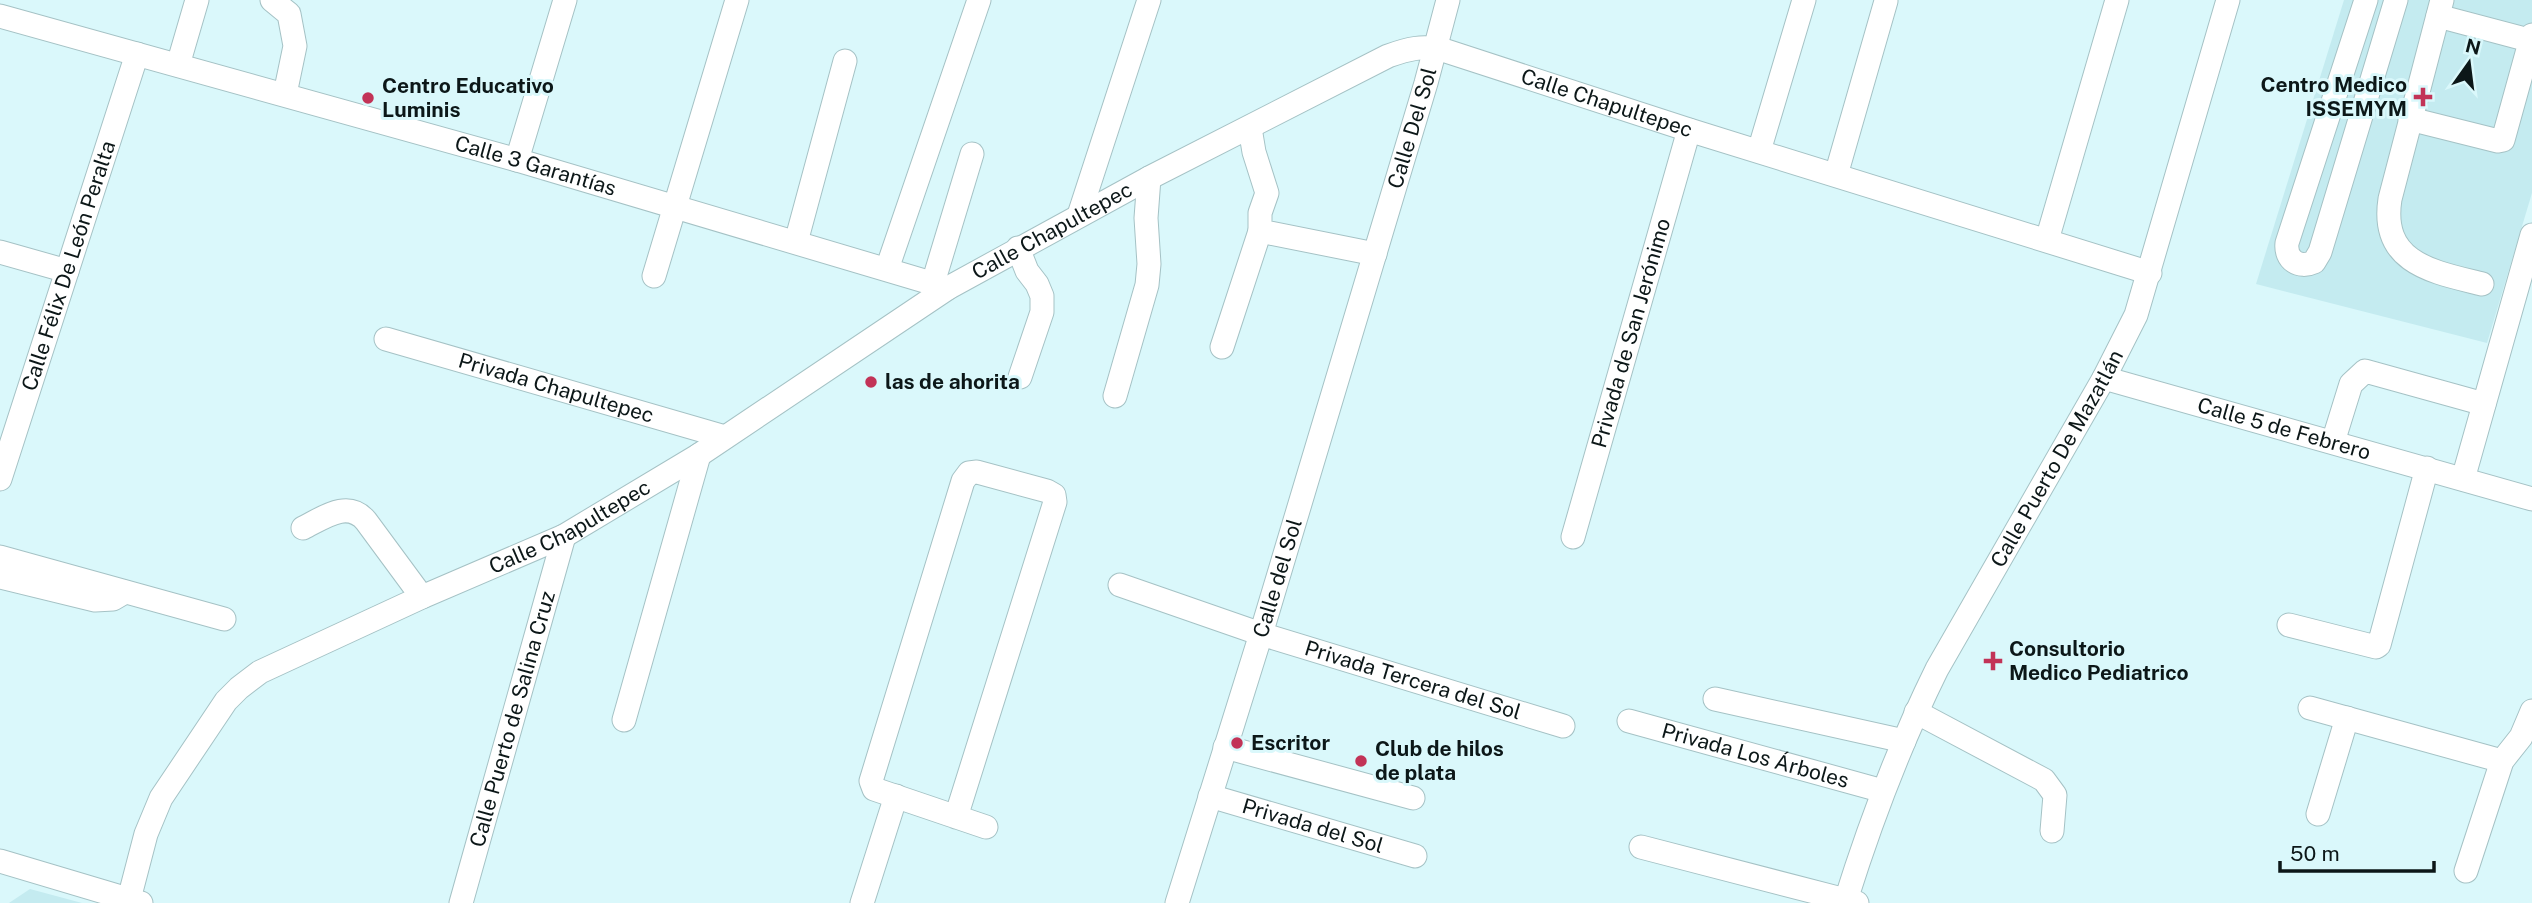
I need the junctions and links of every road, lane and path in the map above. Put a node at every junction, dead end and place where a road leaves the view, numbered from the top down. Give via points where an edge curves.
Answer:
1 (197, 0) edge
2 (272, 0) edge
3 (565, 0) edge
4 (737, 0) edge
5 (979, 0) edge
6 (1149, 0) edge
7 (1448, 0) edge
8 (1804, 0) edge
9 (2117, 0) edge
10 (2228, 0) edge
11 (2366, 0) edge
12 (2396, 0) edge
13 (1886, 1) edge
14 (2440, 8) edge
15 (6, 11) edge
16 (2532, 39) edge
17 (1435, 48) junction
18 (137, 54) junction
19 (845, 61) dead end
20 (178, 65) junction
21 (285, 94) junction
22 (2410, 119) junction
23 (1250, 128) junction
24 (1689, 130) junction
25 (1759, 151) junction
26 (972, 155) dead end
27 (517, 160) junction
28 (1836, 175) junction
29 (1149, 178) junction
30 (675, 208) junction
31 (1079, 215) junction
32 (1260, 231) junction
33 (2532, 235) edge
34 (2047, 240) junction
35 (796, 242) junction
36 (1018, 248) junction
37 (0, 252) edge
38 (1375, 254) junction
39 (887, 269) junction
40 (66, 271) junction
41 (2150, 273) junction
42 (654, 276) dead end
43 (2482, 284) dead end
44 (940, 285) junction
45 (386, 340) dead end
46 (1222, 347) dead end
47 (1020, 377) dead end
48 (2104, 378) junction
49 (1115, 396) dead end
50 (2484, 404) junction
51 (725, 437) junction
52 (2333, 442) junction
53 (699, 455) junction
54 (2427, 468) junction
55 (0, 479) edge
56 (2463, 479) junction
57 (2532, 499) edge
58 (303, 528) dead end
59 (564, 536) junction
60 (1573, 537) dead end
61 (0, 557) edge
62 (0, 577) edge
63 (1120, 585) dead end
64 (125, 592) junction
65 (422, 597) junction
66 (224, 619) dead end
67 (2288, 625) dead end
68 (1261, 634) junction
69 (1715, 699) dead end
70 (2310, 708) dead end
71 (2532, 711) edge
72 (1916, 712) junction
73 (2347, 718) junction
74 (624, 720) dead end
75 (1629, 721) dead end
76 (1563, 726) dead end
77 (1904, 741) junction
78 (1225, 747) junction
79 (2501, 761) junction
80 (1883, 791) junction
81 (896, 796) junction
82 (1210, 796) junction
83 (1413, 798) dead end
84 (2318, 814) dead end
85 (956, 817) junction
86 (986, 827) dead end
87 (2052, 831) dead end
88 (1641, 846) dead end
89 (1415, 856) dead end
90 (0, 861) edge
91 (2466, 871) dead end
92 (132, 902) edge
93 (867, 902) edge
94 (1849, 902) edge
95 (461, 903) edge
96 (1177, 903) edge

1 - 20 street
2 - 21 street via 289,14 295,46
3 - 27 street
4 - 30 street
5 - 39 street
6 - 31 street
7 - 17 street, Calle Del Sol
8 - 25 street
9 - 34 street
10 - 41 street, Calle Puerto De Mazatlán
11 - 12 street via 2287,243 2288,256 2302,264 2314,262 2320,252
13 - 28 street
14 - 16 street
14 - 22 street
15 - 18 street, Calle 3 Garantías
16 - 22 street via 2503,140
17 - 23 street, Calle Chapultepec via 1410,48 1388,57
17 - 24 street, Calle Chapultepec
17 - 38 street, Calle Del Sol
18 - 20 street, Calle 3 Garantías
18 - 40 street, Calle Félix De León Peralta
19 - 35 street
20 - 21 street, Calle 3 Garantías
21 - 27 street, Calle 3 Garantías
22 - 43 street via 2388,210 2392,236 2409,260
23 - 29 street, Calle Chapultepec
23 - 32 street via 1267,192
24 - 25 street, Calle Chapultepec
24 - 60 street, Privada de San Jerónimo
25 - 28 street, Calle Chapultepec
26 - 44 street
27 - 30 street, Calle 3 Garantías
28 - 34 street, Calle Chapultepec
29 - 31 street, Calle Chapultepec
29 - 49 street via 1147,285
30 - 35 street, Calle 3 Garantías
30 - 42 street
31 - 36 street, Calle Chapultepec
32 - 38 street
32 - 46 street
33 - 50 street
34 - 41 street, Calle Chapultepec
35 - 39 street, Calle 3 Garantías
36 - 44 street, Calle Chapultepec
36 - 47 street via 1042,296 1042,312
37 - 40 street
38 - 68 street, Calle del Sol
39 - 44 street, Calle 3 Garantías
40 - 55 street, Calle Félix De León Peralta
41 - 48 street, Calle Puerto De Mazatlán via 2136,315
44 - 51 street, Calle Chapultepec
45 - 51 street, Privada Chapultepec
48 - 52 street, Calle 5 de Febrero
48 - 72 street, Calle Puerto De Mazatlán
50 - 52 street via 2365,371 2351,384
50 - 56 street
51 - 53 street, Calle Chapultepec
52 - 54 street, Calle 5 de Febrero
53 - 59 street, Calle Chapultepec
53 - 74 street
54 - 56 street, Calle 5 de Febrero
54 - 67 street via 2379,645
56 - 57 street, Calle 5 de Febrero
58 - 65 street via 334,513 357,513
59 - 65 street, Calle Chapultepec
59 - 95 street, Calle Puerto de Salina Cruz
61 - 64 street
62 - 64 street via 95,600 113,599
63 - 68 street, Privada Tercera del Sol
64 - 66 street
65 - 92 street, Calle Chapultepec via 260,672 239,688 161,798 146,834
68 - 76 street, Privada Tercera del Sol
68 - 78 street, Calle del Sol
69 - 77 street
70 - 73 street
71 - 79 street via 2521,737
72 - 77 street, Calle Puerto De Mazatlán
72 - 87 street via 2045,780 2055,795
73 - 79 street
73 - 84 street
75 - 80 street, Privada Los Árboles
77 - 80 street, Calle Puerto De Mazatlán
78 - 82 street, Calle del Sol
78 - 83 street
79 - 91 street
80 - 94 street, Calle Puerto De Mazatlán
81 - 85 street
81 - 85 street via 874,789 870,781 964,481 969,473 977,472 1047,491 1055,502
81 - 93 street
82 - 89 street, Privada del Sol
82 - 96 street, Calle del Sol
85 - 86 street
88 - 94 street
90 - 92 street

